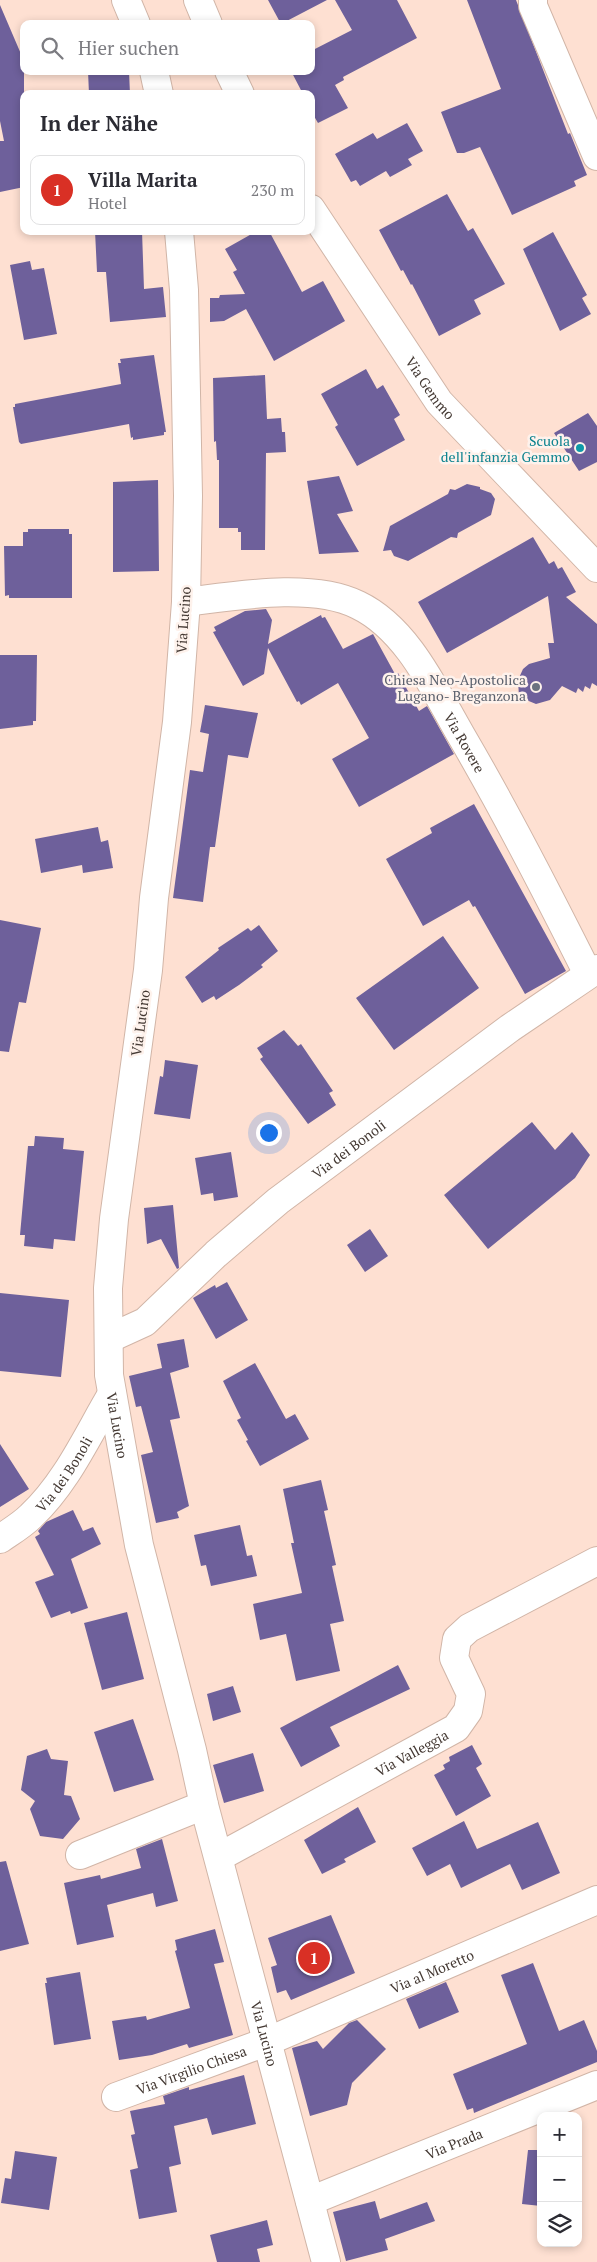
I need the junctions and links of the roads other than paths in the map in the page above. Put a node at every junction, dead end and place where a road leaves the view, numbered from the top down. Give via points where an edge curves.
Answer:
1 (126, 0) edge
2 (198, 0) edge
3 (533, 0) edge
4 (134, 20) edge
5 (206, 20) edge
6 (155, 75) edge
7 (231, 75) edge
8 (158, 90) edge
9 (238, 90) edge
10 (597, 156) edge
11 (315, 215) edge
12 (179, 235) edge
13 (597, 568) edge
14 (186, 602) junction
15 (592, 971) edge
16 (110, 1338) junction
17 (112, 1394) junction
18 (0, 1539) edge
19 (597, 1561) edge
20 (204, 1805) junction
21 (80, 1855) dead end
22 (219, 1858) junction
23 (597, 1900) edge
24 (266, 2042) junction
25 (597, 2085) edge
26 (116, 2097) dead end
27 (310, 2201) junction
28 (326, 2262) edge

1 - 4 street
2 - 5 street
3 - 10 street
6 - 8 street
7 - 9 street
11 - 13 street, Via Gemmo via 439,402
12 - 14 street, Via Lucino via 184,299 188,496
14 - 15 street, Via Rovere via 244,595 328,594 358,605 383,623 404,644 478,764
14 - 16 street, Via Lucino via 177,722 114,1219 108,1288
15 - 16 street, Via dei Bonoli via 278,1201 216,1254 145,1322
16 - 17 street, Via Lucino
17 - 18 street, Via dei Bonoli via 54,1491 30,1517
17 - 20 street, Via Lucino via 139,1546
19 - 22 street, Via Valleggia via 469,1628 457,1639 454,1658 471,1694 468,1711 456,1728
20 - 21 street
20 - 22 street, Via Lucino
22 - 24 street, Via Lucino
23 - 24 street, Via al Moretto
24 - 26 street, Via Virgilio Chiesa
24 - 27 street, Via Lucino
25 - 27 street, Via Prada
27 - 28 street, Via Lucino

